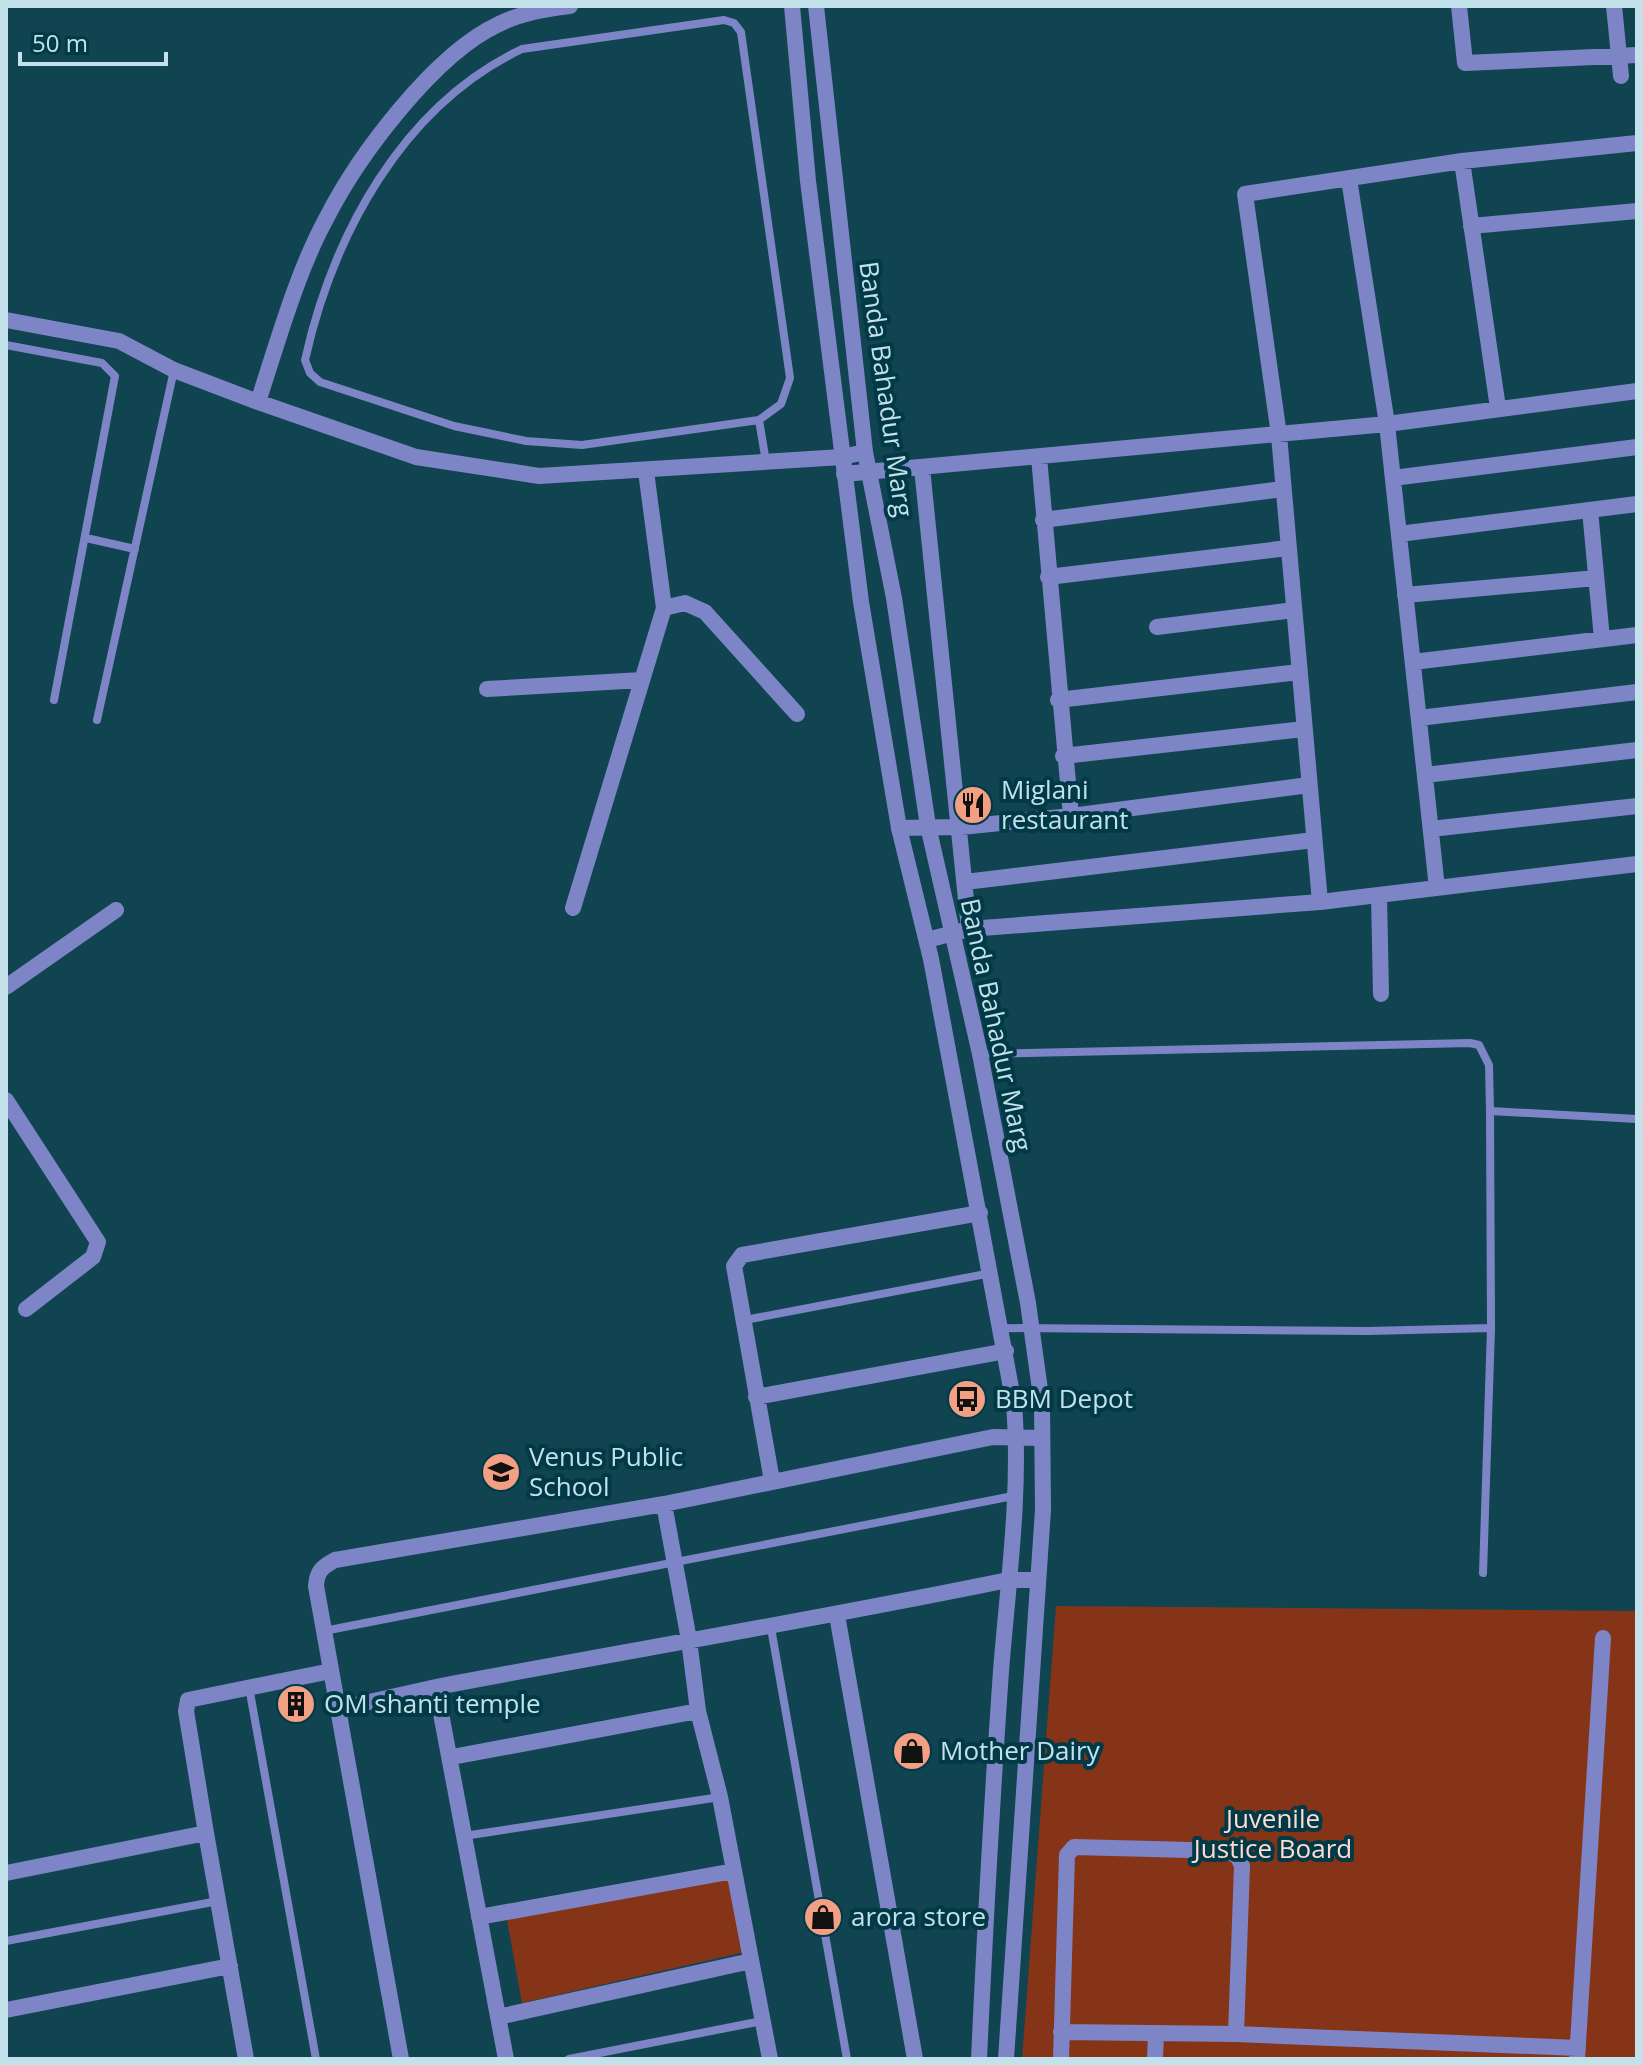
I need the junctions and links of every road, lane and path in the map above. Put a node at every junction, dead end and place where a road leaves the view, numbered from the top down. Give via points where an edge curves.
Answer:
1 (570, 6) edge
2 (792, 6) edge
3 (816, 6) edge
4 (1459, 6) edge
5 (1614, 6) edge
6 (1637, 55) edge
7 (1619, 57) junction
8 (1621, 76) dead end
9 (1637, 143) edge
10 (1462, 161) junction
11 (1349, 179) junction
12 (1637, 211) edge
13 (1471, 226) junction
14 (6, 320) edge
15 (6, 345) edge
16 (174, 370) junction
17 (1637, 391) edge
18 (258, 402) junction
19 (1498, 408) junction
20 (759, 420) junction
21 (1387, 424) junction
22 (1279, 435) junction
23 (1637, 447) edge
24 (865, 452) junction
25 (1039, 457) junction
26 (766, 462) junction
27 (843, 465) junction
28 (922, 468) junction
29 (646, 471) junction
30 (870, 472) junction
31 (1393, 478) junction
32 (1283, 489) junction
33 (1637, 504) edge
34 (1590, 510) junction
35 (1043, 520) junction
36 (1399, 534) junction
37 (86, 538) junction
38 (1288, 548) junction
39 (135, 549) junction
40 (1048, 577) junction
41 (1596, 578) junction
42 (1405, 595) junction
43 (664, 608) junction
44 (1294, 610) junction
45 (1157, 627) dead end
46 (1637, 635) edge
47 (1602, 639) junction
48 (1413, 662) junction
49 (1299, 672) junction
50 (642, 680) junction
51 (487, 689) dead end
52 (1637, 692) edge
53 (54, 700) dead end
54 (1058, 700) junction
55 (797, 714) dead end
56 (1419, 718) junction
57 (97, 720) dead end
58 (1304, 729) junction
59 (1637, 750) edge
60 (1063, 756) junction
61 (1425, 775) junction
62 (1309, 785) junction
63 (1637, 806) edge
64 (1071, 816) junction
65 (928, 826) junction
66 (961, 827) junction
67 (899, 828) junction
68 (1431, 829) junction
69 (1314, 840) junction
70 (1637, 864) edge
71 (965, 882) junction
72 (1437, 888) junction
73 (1379, 895) junction
74 (1320, 902) junction
75 (573, 908) dead end
76 (116, 910) dead end
77 (961, 931) junction
78 (927, 940) junction
79 (6, 987) edge
80 (1381, 994) dead end
81 (980, 1054) junction
82 (6, 1100) edge
83 (1490, 1111) junction
84 (1637, 1119) edge
85 (980, 1213) junction
86 (992, 1273) junction
87 (1028, 1303) junction
88 (998, 1306) junction
89 (26, 1309) dead end
90 (745, 1320) junction
91 (1032, 1327) junction
92 (1002, 1328) junction
93 (1491, 1328) junction
94 (1006, 1351) junction
95 (756, 1397) junction
96 (1017, 1437) junction
97 (1042, 1438) junction
98 (772, 1481) junction
99 (1013, 1496) junction
100 (664, 1504) junction
101 (675, 1565) junction
102 (1483, 1573) dead end
103 (1008, 1580) junction
104 (1038, 1580) junction
105 (837, 1615) junction
106 (771, 1628) junction
107 (324, 1631) junction
108 (1603, 1638) dead end
109 (689, 1640) junction
110 (331, 1671) junction
111 (249, 1686) junction
112 (436, 1687) junction
113 (338, 1709) junction
114 (698, 1711) junction
115 (452, 1757) junction
116 (720, 1797) junction
117 (206, 1833) junction
118 (464, 1836) junction
119 (734, 1871) junction
120 (6, 1873) edge
121 (219, 1901) junction
122 (479, 1917) junction
123 (6, 1941) edge
124 (751, 1961) junction
125 (230, 1966) junction
126 (6, 2010) edge
127 (498, 2017) junction
128 (763, 2021) junction
129 (1061, 2032) junction
130 (1156, 2033) junction
131 (1236, 2034) junction
132 (1416, 2050) edge
133 (1577, 2053) edge
134 (246, 2059) edge
135 (316, 2059) edge
136 (401, 2059) edge
137 (506, 2059) edge
138 (569, 2059) edge
139 (770, 2059) edge
140 (847, 2059) edge
141 (915, 2059) edge
142 (979, 2059) edge
143 (1006, 2059) edge
144 (1061, 2059) edge
145 (1155, 2059) edge

1 - 18 street via 497,24 419,89 375,139 325,219
2 - 27 street, Banda Bahadur Marg
3 - 24 street, Banda Bahadur Marg
4 - 7 street via 1465,63
5 - 7 street
6 - 7 street
7 - 8 street
9 - 10 street
10 - 11 street
10 - 13 street
11 - 21 street
11 - 22 street via 1245,194
12 - 13 street
13 - 19 street
14 - 16 street via 119,341
15 - 37 lane via 102,363 115,376
16 - 18 street
16 - 39 lane
17 - 19 street
18 - 29 street via 416,457 539,476
19 - 21 street
20 - 20 lane via 582,445 526,441 454,426 320,382 305,360 350,230 383,170 420,125 492,64 522,49 724,20 741,32 790,378 781,404
20 - 26 lane
21 - 22 street
21 - 31 street
22 - 25 street
22 - 32 street
23 - 31 street
24 - 27 street
24 - 30 street, Banda Bahadur Marg
25 - 28 street
25 - 35 street
26 - 27 street
26 - 29 street
27 - 30 street
27 - 67 street, Banda Bahadur Marg
28 - 30 street
28 - 66 street
29 - 43 street
30 - 65 street, Banda Bahadur Marg
31 - 36 street
32 - 35 street
32 - 38 street
33 - 34 street
34 - 36 street
34 - 41 street
35 - 40 street
36 - 42 street
37 - 39 lane
37 - 53 lane
38 - 40 street
38 - 44 street
39 - 57 lane
40 - 54 street
41 - 42 street
41 - 47 street
42 - 48 street
43 - 50 street
43 - 55 street via 685,603 705,612
44 - 45 street
44 - 49 street
46 - 47 street
47 - 48 street
48 - 56 street
49 - 54 street
49 - 58 street
50 - 51 street
50 - 75 street
52 - 56 street
54 - 60 street
56 - 61 street
58 - 60 street
58 - 62 street
59 - 61 street
60 - 64 street
61 - 68 street
62 - 64 street
62 - 69 street
63 - 68 street
64 - 66 street
65 - 66 street
65 - 67 street
65 - 77 street, Banda Bahadur Marg
66 - 71 street
67 - 78 street, Banda Bahadur Marg
68 - 72 street
69 - 71 street
69 - 74 street
70 - 72 street
71 - 77 street
72 - 73 street
73 - 74 street
73 - 80 street
74 - 77 street
76 - 79 street
77 - 78 street
77 - 81 street, Banda Bahadur Marg
78 - 85 street, Banda Bahadur Marg
81 - 83 lane via 1470,1043 1486,1053
81 - 87 street, Banda Bahadur Marg
82 - 89 street via 99,1250
83 - 84 lane
83 - 93 lane
85 - 86 street, Banda Bahadur Marg
85 - 90 street via 742,1255 734,1266
86 - 88 street, Banda Bahadur Marg
86 - 90 lane
87 - 88 street
87 - 91 street, Banda Bahadur Marg
88 - 92 street, Banda Bahadur Marg
90 - 95 street
91 - 92 lane
91 - 93 lane
91 - 97 street, Banda Bahadur Marg
92 - 94 street, Banda Bahadur Marg
93 - 102 lane
94 - 95 street
94 - 96 street, Banda Bahadur Marg
95 - 98 street
96 - 97 street
96 - 98 street via 993,1437
96 - 99 street, Banda Bahadur Marg
97 - 104 street, Banda Bahadur Marg
98 - 100 street
99 - 101 lane
99 - 103 street, Banda Bahadur Marg
100 - 101 street
100 - 107 street via 335,1560 317,1574
101 - 107 lane
101 - 109 street
103 - 104 street
103 - 105 street
103 - 142 street, Banda Bahadur Marg
104 - 143 street, Banda Bahadur Marg
105 - 106 street
105 - 141 street
106 - 109 street
106 - 140 lane
107 - 110 street
108 - 133 street
109 - 112 street
109 - 114 street
110 - 111 street
110 - 113 street
111 - 117 street via 193,1697 186,1705
111 - 135 lane
112 - 113 street
112 - 115 street
113 - 136 street
114 - 115 street
114 - 116 street
115 - 118 street
116 - 118 lane
116 - 119 street
117 - 120 street
117 - 121 street
118 - 122 street
119 - 122 street
119 - 124 street
121 - 123 lane
121 - 125 street
122 - 127 street
124 - 127 street
124 - 128 street
125 - 126 street
125 - 134 street
127 - 137 street
128 - 138 lane
128 - 139 street
129 - 130 street
129 - 131 street via 1067,1855 1074,1847 1229,1851 1238,1857 1242,1866
129 - 144 street
130 - 131 street
130 - 145 street
131 - 132 street
132 - 133 street

